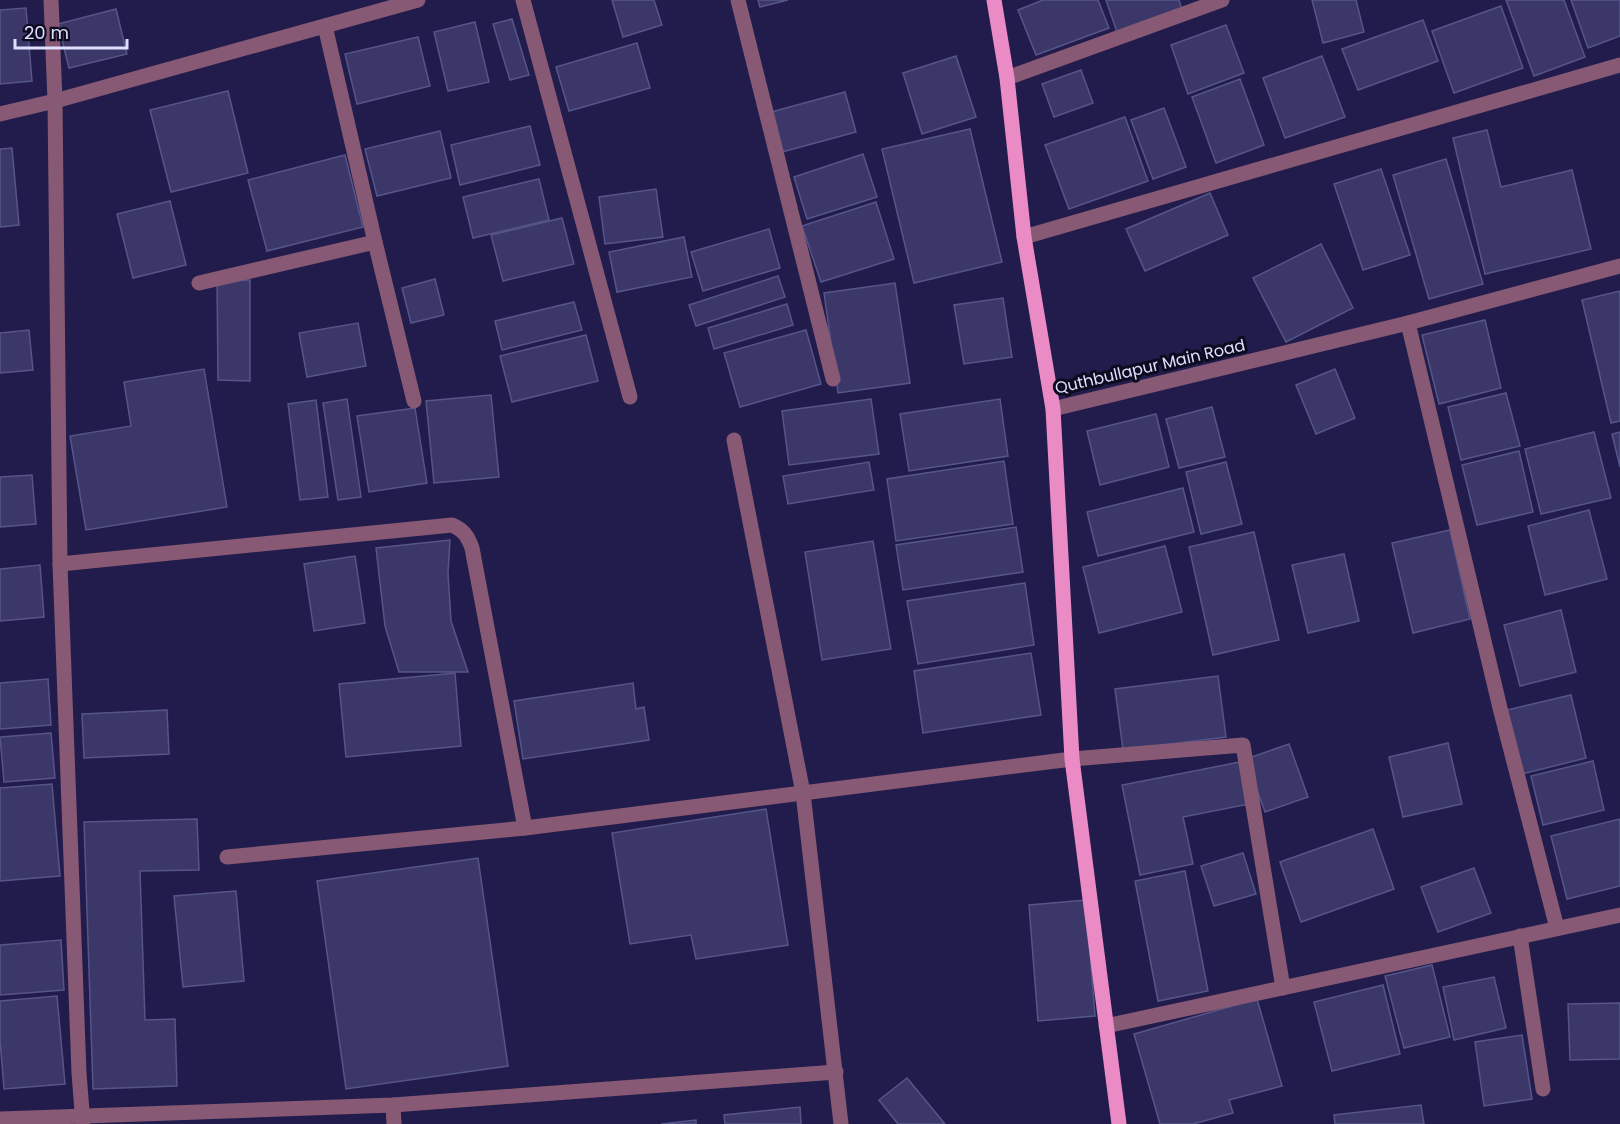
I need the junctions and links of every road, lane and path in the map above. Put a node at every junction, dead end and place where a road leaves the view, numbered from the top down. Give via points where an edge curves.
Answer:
1 (51, 0) edge
2 (418, 0) edge
3 (523, 0) edge
4 (738, 0) edge
5 (994, 0) edge
6 (1222, 0) edge
7 (325, 26) junction
8 (1620, 65) edge
9 (1006, 78) junction
10 (55, 101) junction
11 (0, 114) edge
12 (1024, 237) junction
13 (375, 242) junction
14 (1620, 266) edge
15 (199, 283) dead end
16 (1408, 323) junction
17 (833, 379) dead end
18 (630, 396) dead end
19 (414, 400) dead end
20 (1053, 409) junction
21 (734, 440) dead end
22 (60, 564) junction
23 (1072, 759) junction
24 (803, 793) junction
25 (525, 828) junction
26 (227, 857) dead end
27 (1620, 915) edge
28 (1557, 928) junction
29 (1520, 936) junction
30 (1283, 988) junction
31 (1106, 1026) junction
32 (836, 1072) junction
33 (1544, 1089) dead end
34 (393, 1105) junction
35 (0, 1119) edge
36 (83, 1120) edge
37 (394, 1124) edge
38 (842, 1124) edge
39 (1119, 1124) edge

1 - 10 street
2 - 7 street
3 - 18 street
4 - 17 street
5 - 9 main road, Quthbullapur Main Road
6 - 9 street
7 - 10 street
7 - 13 street
8 - 12 street
9 - 12 main road, Quthbullapur Main Road
10 - 11 street
10 - 22 street
12 - 20 main road, Quthbullapur Main Road
13 - 15 street
13 - 19 street
14 - 16 street, Quthbullapur Main Road
16 - 20 street, Quthbullapur Main Road
16 - 28 street
20 - 23 main road
21 - 24 street
22 - 25 street via 452,525 461,529 472,548
22 - 36 street
23 - 24 street
23 - 30 street via 1243,745
23 - 31 main road
24 - 25 street
24 - 32 street
25 - 26 street
27 - 28 street
28 - 29 street
29 - 30 street
29 - 33 street
30 - 31 street
31 - 39 main road
32 - 34 street
32 - 38 street
34 - 36 street
34 - 37 street
35 - 36 street

